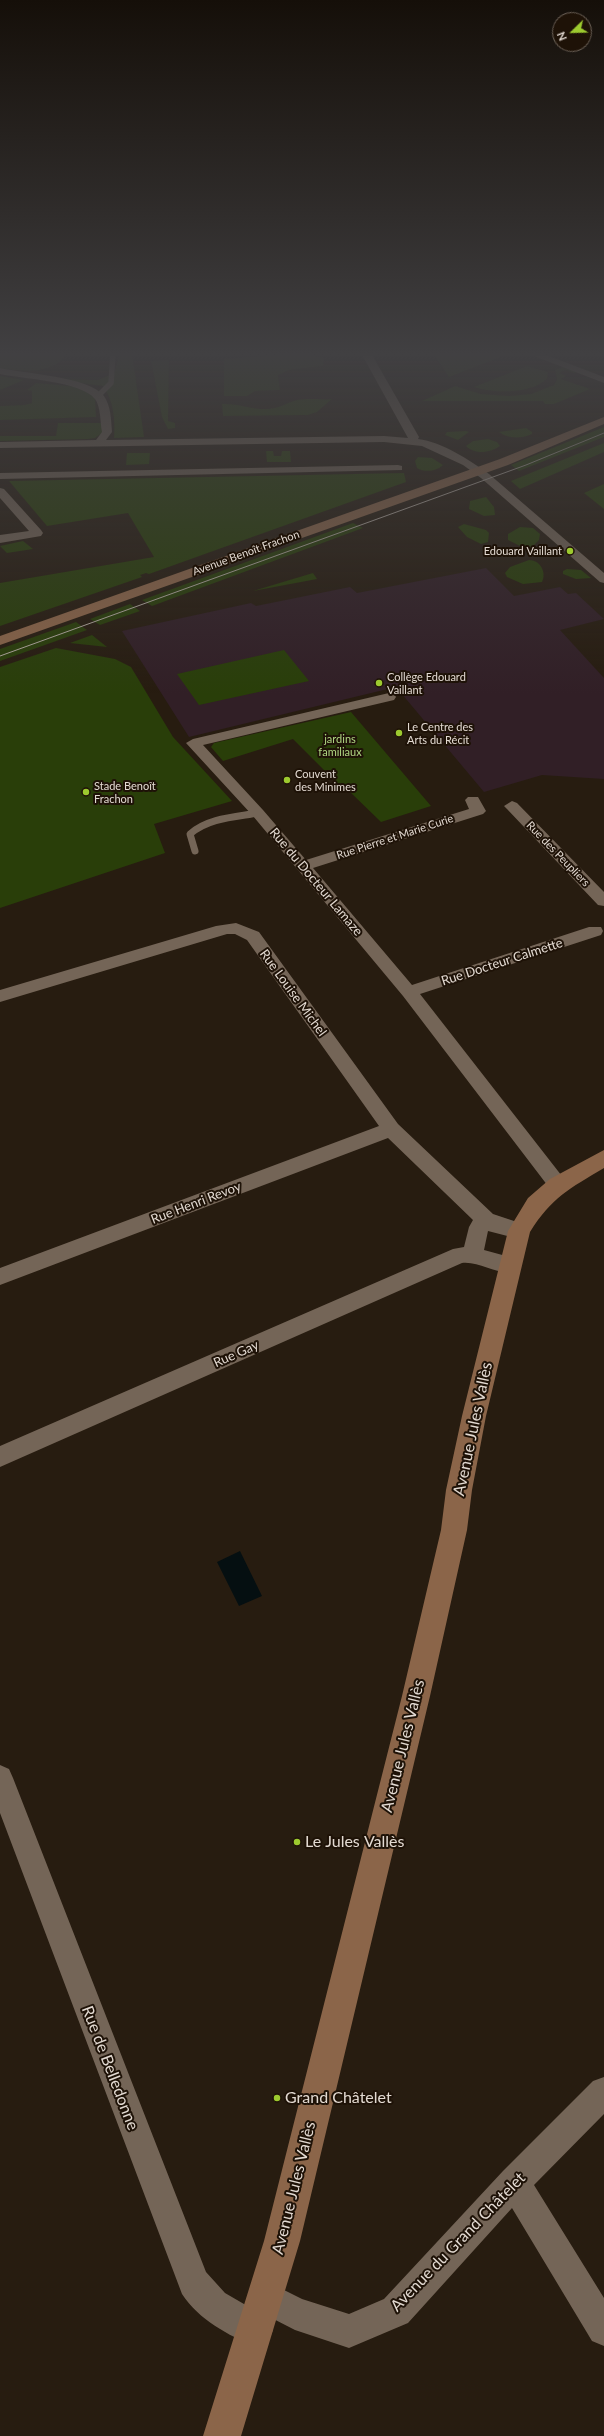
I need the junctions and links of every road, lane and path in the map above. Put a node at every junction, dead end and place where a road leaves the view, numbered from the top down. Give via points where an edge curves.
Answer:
1 (470, 467) edge
2 (489, 467) edge
3 (398, 468) dead end
4 (477, 471) junction
5 (0, 476) edge
6 (0, 491) edge
7 (0, 539) edge
8 (604, 579) edge
9 (0, 641) edge
10 (389, 697) dead end
11 (473, 800) dead end
12 (512, 806) dead end
13 (258, 813) junction
14 (195, 851) dead end
15 (302, 866) junction
16 (604, 901) edge
17 (595, 931) dead end
18 (408, 992) junction
19 (0, 996) edge
20 (391, 1129) junction
21 (604, 1158) edge
22 (558, 1185) junction
23 (486, 1220) junction
24 (519, 1231) junction
25 (473, 1254) junction
26 (510, 1265) junction
27 (0, 1278) edge
28 (0, 1457) edge
29 (0, 1778) edge
30 (604, 2092) edge
31 (514, 2182) junction
32 (266, 2297) junction
33 (604, 2328) edge
34 (256, 2330) junction
35 (222, 2436) edge

1 - 4 street
2 - 4 street, Avenue Benoît Frachon
3 - 5 street
4 - 8 street
4 - 9 street, Avenue Benoît Frachon
6 - 7 street via 37,533
10 - 13 street, Rue du Docteur Lamaze via 193,743
11 - 15 street, Rue Pierre et Marie Curie via 478,811
12 - 16 street, Rue des Peupliers
13 - 14 lane via 204,824 194,829 190,834
13 - 15 street, Rue du Docteur Lamaze
15 - 18 street, Rue du Docteur Lamaze
17 - 18 street, Rue Docteur Calmette
18 - 22 street, Rue du Docteur Lamaze
19 - 20 street, Rue Louise Michel via 235,927 252,936
20 - 23 street, Rue Louise Michel
20 - 27 street, Rue Henri Revoy
21 - 22 street, Avenue Jules Vallès
22 - 24 street, Avenue Jules Vallès via 536,1204
23 - 24 street, Rue Louise Michel
23 - 25 street via 479,1227
24 - 26 street, Avenue Jules Vallès
25 - 26 street via 495,1263
25 - 28 street, Rue Gay via 460,1255
26 - 32 street, Avenue Jules Vallès via 474,1416 454,1530 416,1696 282,2242
29 - 34 street, Rue de Belledonne via 194,2282 212,2306
30 - 31 street, Avenue du Grand Châtelet
31 - 32 street, Avenue du Grand Châtelet via 396,2311 349,2331 295,2313
31 - 33 street
32 - 34 street, Avenue Jules Vallès
34 - 35 street, Avenue Jules Vallès

